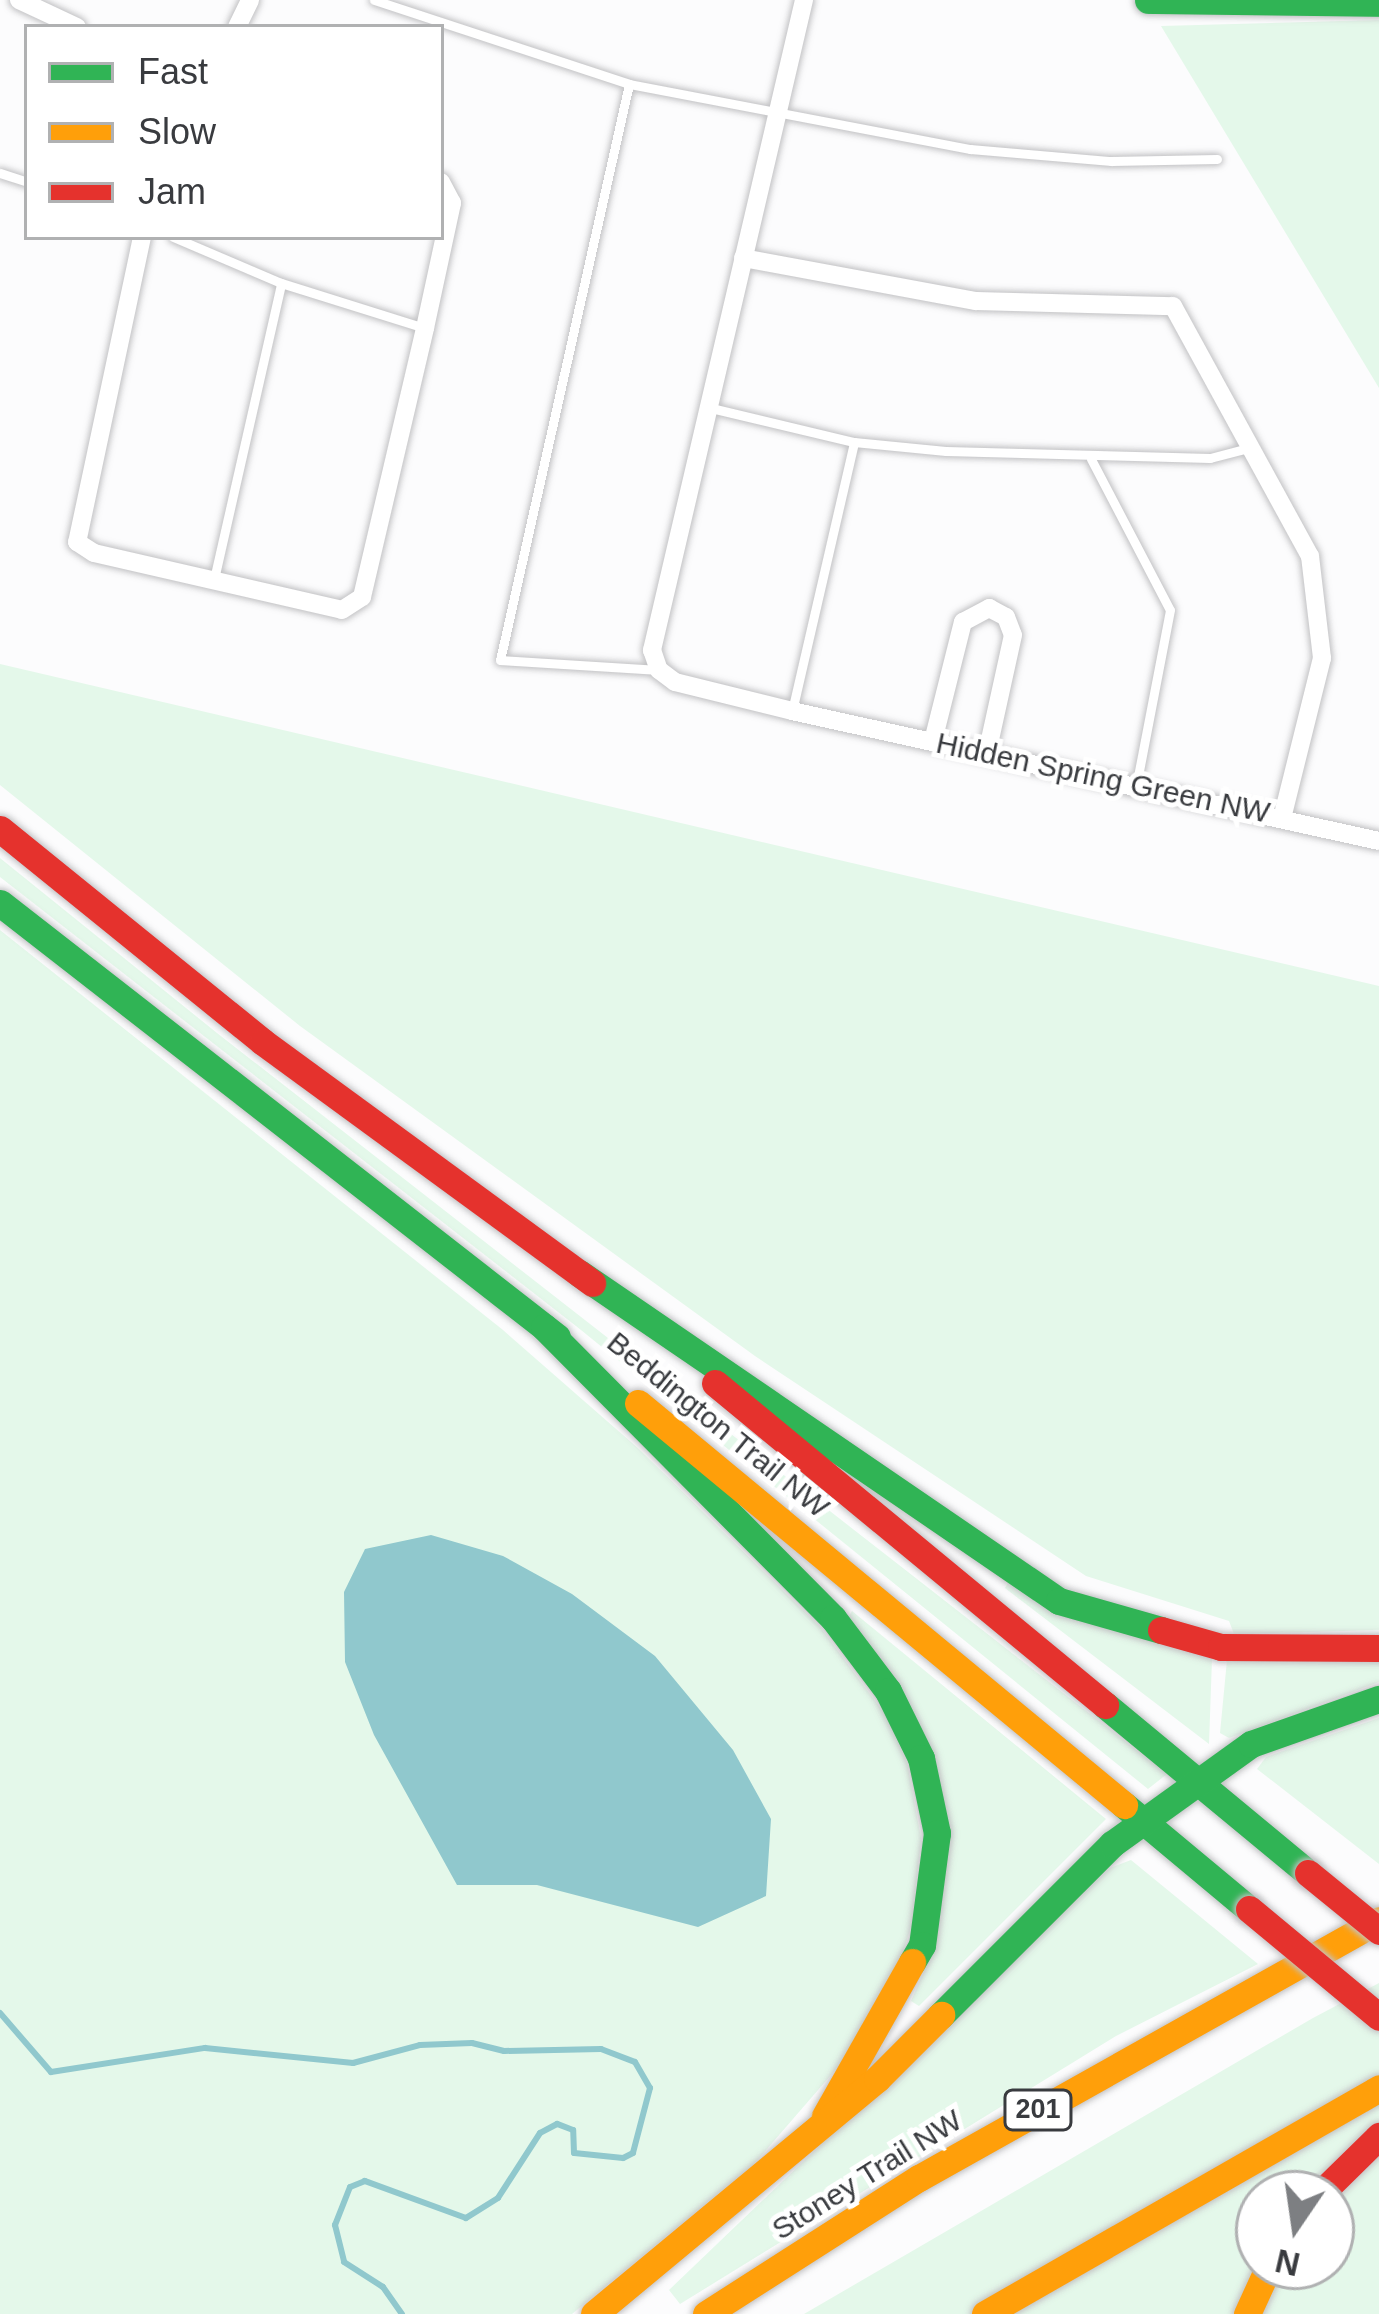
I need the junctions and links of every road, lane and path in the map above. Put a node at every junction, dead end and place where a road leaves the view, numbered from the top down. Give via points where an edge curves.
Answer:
1 (19, 0) edge
2 (374, 0) edge
3 (804, 0) edge
4 (1148, 0) edge
5 (1379, 3) edge
6 (71, 24) edge
7 (629, 84) junction
8 (776, 112) junction
9 (1217, 159) dead end
10 (444, 188) edge
11 (141, 240) edge
12 (180, 240) edge
13 (743, 258) junction
14 (281, 283) junction
15 (425, 328) junction
16 (708, 408) junction
17 (854, 442) junction
18 (1252, 447) junction
19 (1091, 459) junction
20 (214, 579) junction
21 (659, 670) junction
22 (792, 710) junction
23 (933, 741) junction
24 (987, 753) junction
25 (1136, 787) junction
26 (1282, 819) junction
27 (0, 829) edge
28 (1379, 841) edge
29 (0, 903) edge
30 (580, 1274) junction
31 (544, 1327) junction
32 (1379, 1648) edge
33 (1379, 1699) edge
34 (1197, 1778) junction
35 (1143, 1821) junction
36 (1379, 1920) edge
37 (1379, 1931) edge
38 (1379, 2017) edge
39 (1379, 2088) edge
40 (822, 2126) junction
41 (1379, 2136) edge
42 (1344, 2170) edge
43 (594, 2314) edge
44 (706, 2314) edge
45 (985, 2314) edge

1 - 6 street
2 - 7 lane
3 - 8 street
4 - 5 main road
7 - 8 lane
7 - 21 lane via 500,660
8 - 9 lane via 970,149 1111,161
8 - 13 street
10 - 15 street via 452,203
11 - 20 street via 77,542 94,553
12 - 14 lane
13 - 16 street
13 - 18 street, Hidden Spring Green NW via 976,301 1173,306
14 - 15 lane
14 - 20 lane
15 - 20 street via 362,597 342,610
16 - 17 lane
16 - 21 street via 652,650
17 - 19 lane
17 - 22 lane
18 - 19 lane via 1210,458
18 - 26 street, Hidden Spring Green NW via 1310,556 1322,658
19 - 25 lane via 1170,610
21 - 22 street, Hidden Spring Green NW via 675,682
22 - 23 street, Hidden Spring Green NW
23 - 24 street, Hidden Spring Green NW
23 - 24 street via 963,622 989,608 1006,617 1013,635
24 - 25 street, Hidden Spring Green NW
25 - 26 street, Hidden Spring Green NW
26 - 28 street
27 - 30 main road, Beddington Trail NW via 263,1042
29 - 31 main road, Beddington Trail NW
30 - 32 main road via 1059,1601 1221,1647
30 - 34 main road, Beddington Trail NW
31 - 35 main road, Beddington Trail NW
31 - 40 main road via 833,1618 888,1691 921,1758 937,1833 922,1945
33 - 34 main road via 1296,1723
34 - 35 main road
34 - 37 main road, Beddington Trail NW, bridge
35 - 38 main road, Beddington Trail NW, bridge
35 - 40 main road
36 - 44 main road, Stoney Trail NW / 201 via 919,2178
39 - 45 main road
40 - 43 main road
41 - 42 main road

